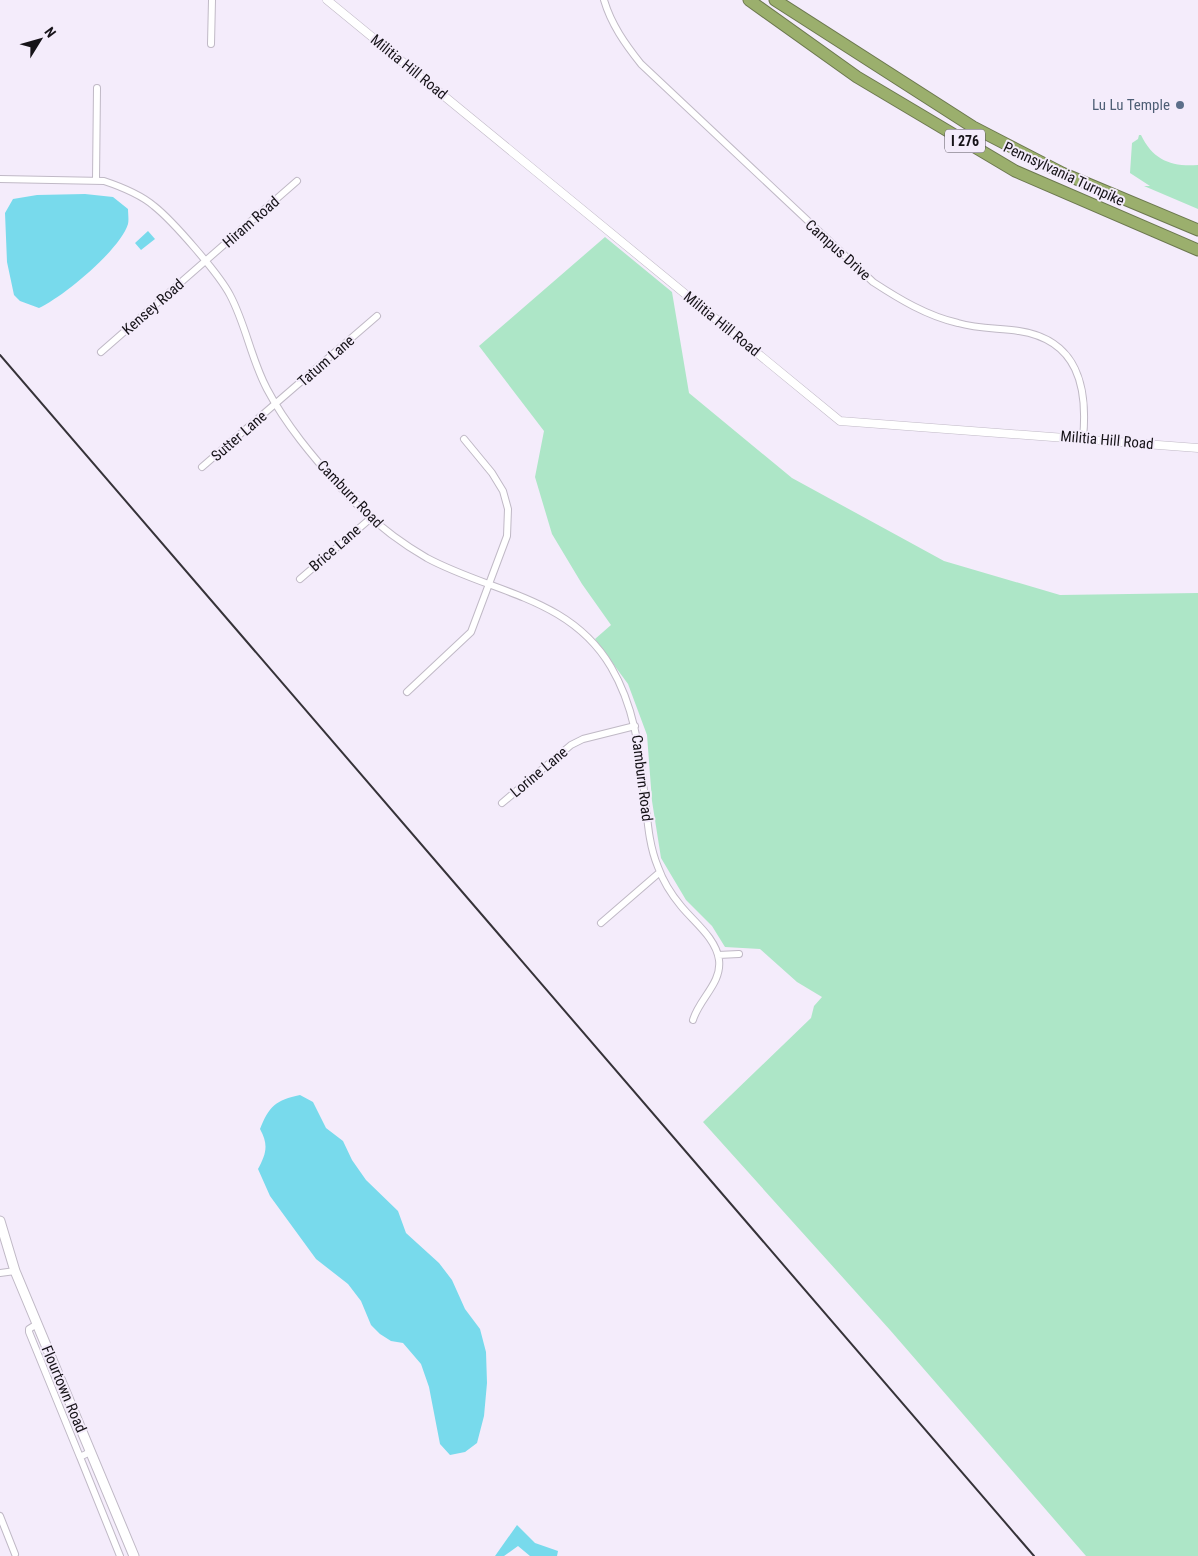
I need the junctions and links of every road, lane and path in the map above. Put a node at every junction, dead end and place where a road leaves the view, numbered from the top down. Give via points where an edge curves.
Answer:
1 (212, 0) edge
2 (327, 0) edge
3 (604, 0) edge
4 (748, 0) edge
5 (774, 0) edge
6 (211, 44) dead end
7 (97, 88) dead end
8 (0, 179) edge
9 (96, 180) junction
10 (297, 181) dead end
11 (1198, 230) edge
12 (1198, 250) edge
13 (204, 262) junction
14 (377, 316) dead end
15 (101, 352) dead end
16 (276, 405) junction
17 (1083, 438) junction
18 (464, 439) dead end
19 (1198, 448) edge
20 (202, 467) dead end
21 (371, 518) junction
22 (300, 579) dead end
23 (490, 584) junction
24 (407, 692) dead end
25 (635, 726) junction
26 (502, 803) dead end
27 (660, 872) junction
28 (601, 923) dead end
29 (739, 954) dead end
30 (718, 955) junction
31 (693, 1020) dead end
32 (0, 1221) edge
33 (15, 1271) junction
34 (0, 1273) edge
35 (37, 1324) junction
36 (90, 1452) junction
37 (80, 1457) junction
38 (0, 1516) edge
39 (15, 1554) dead end
40 (120, 1556) edge
41 (134, 1556) edge

1 - 6 street
2 - 17 street, Militia Hill Road via 840,420
3 - 17 street, Campus Drive via 620,36 641,64 873,282 944,319 973,327 1029,333 1050,342 1066,354 1077,371 1084,392
4 - 12 highway, Pennsylvania Turnpike / I 276 via 857,77 1015,171
5 - 11 highway, Pennsylvania Turnpike / I 276 via 973,127 1062,173
7 - 9 street
8 - 9 street, Camburn Road
9 - 13 street, Camburn Road via 118,186 155,206
10 - 13 street, Hiram Road
13 - 15 street, Kensey Road
13 - 16 street, Camburn Road via 229,293 260,377
14 - 16 street, Tatum Lane
16 - 20 street, Sutter Lane
16 - 21 street, Camburn Road via 322,466
17 - 19 street, Militia Hill Road
18 - 23 street via 500,485 508,509 506,541
21 - 22 street, Brice Lane
21 - 23 street, Camburn Road via 428,558
23 - 24 street via 471,632
23 - 25 street, Camburn Road via 548,608 574,625 610,666 630,707
25 - 26 street, Lorine Lane via 577,741
25 - 27 street, Camburn Road via 649,835
27 - 28 street
27 - 30 street, Camburn Road via 673,896 709,938
29 - 30 street
30 - 31 street via 718,974
32 - 33 main road, Flourtown Road
33 - 34 street
33 - 35 main road, Flourtown Road
35 - 36 main road, Flourtown Road
35 - 37 street via 29,1328 29,1332
36 - 37 street
36 - 41 main road, Flourtown Road
37 - 40 street
38 - 39 street

